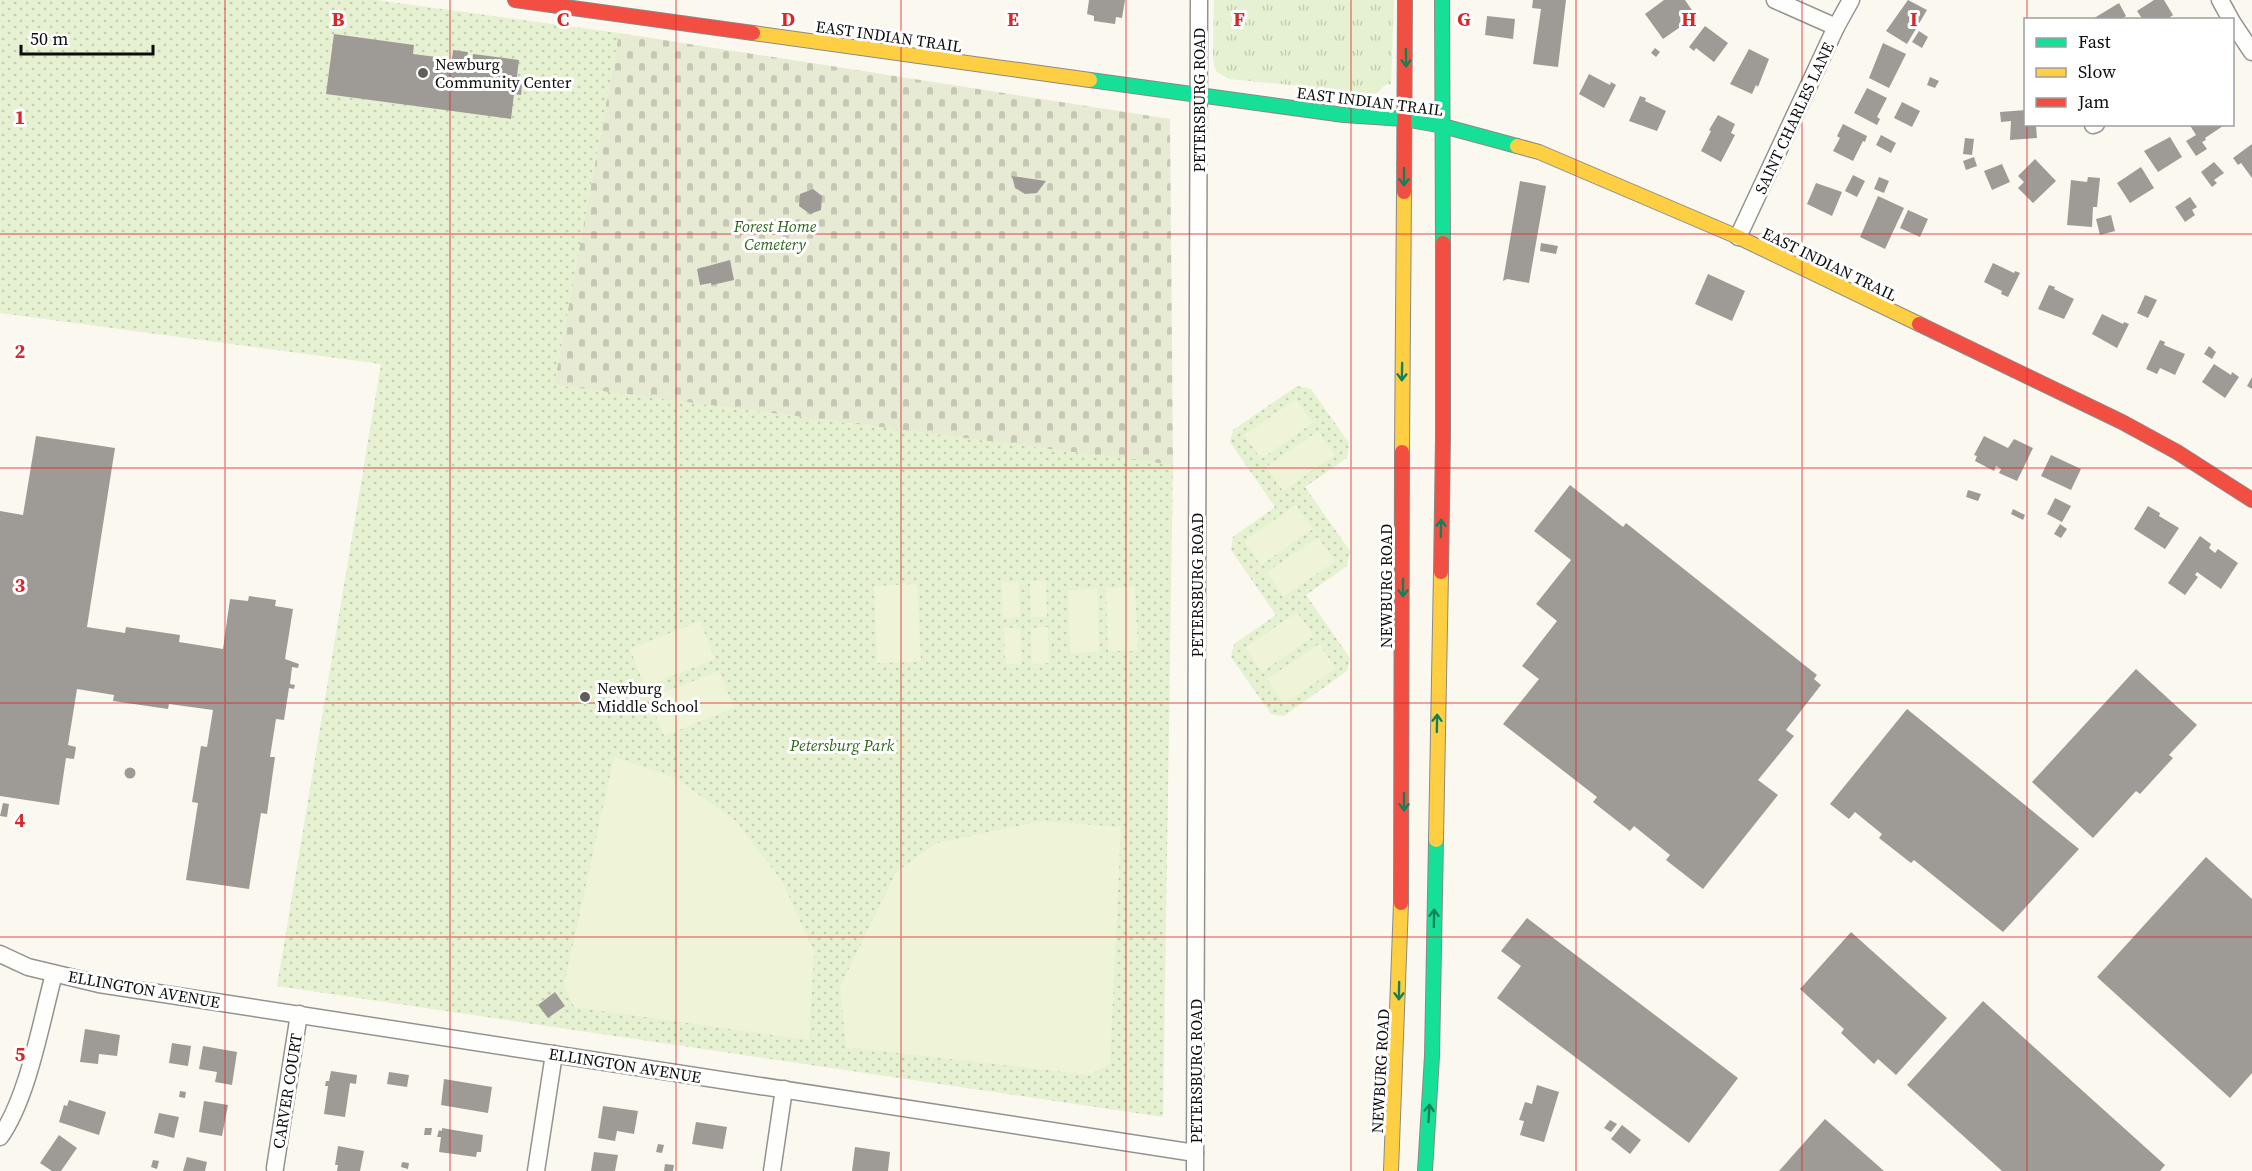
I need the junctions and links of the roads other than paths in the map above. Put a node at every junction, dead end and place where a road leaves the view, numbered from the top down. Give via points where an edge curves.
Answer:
1 (515, 0) edge
2 (1199, 0) edge
3 (1405, 0) edge
4 (1442, 0) edge
5 (1775, 0) edge
6 (1851, 0) edge
7 (2220, 0) edge
8 (2229, 18) edge
9 (1836, 27) junction
10 (2234, 29) edge
11 (2252, 52) edge
12 (1199, 96) junction
13 (1404, 119) junction
14 (1443, 126) junction
15 (1738, 237) junction
16 (2252, 500) edge
17 (0, 954) edge
18 (54, 974) junction
19 (299, 1014) junction
20 (554, 1054) junction
21 (784, 1089) junction
22 (0, 1137) edge
23 (1195, 1153) junction
24 (275, 1168) dead end
25 (536, 1171) edge
26 (772, 1171) edge
27 (1195, 1171) edge
28 (1391, 1171) edge
29 (1425, 1171) edge

1 - 12 main road, EAST INDIAN TRAIL
2 - 12 street, PETERSBURG ROAD
3 -> 13 main road, NEWBURG ROAD
4 - 14 main road
5 - 9 street
6 - 9 street, SAINT CHARLES LANE
7 - 8 street
9 - 15 street, SAINT CHARLES LANE
10 - 11 street
12 - 13 main road, EAST INDIAN TRAIL
12 - 23 street, PETERSBURG ROAD
13 - 14 main road, EAST INDIAN TRAIL
13 -> 28 main road, NEWBURG ROAD via 1404,815 1398,1067
14 - 15 main road, EAST INDIAN TRAIL via 1539,152
29 -> 14 main road via 1432,1056 1443,437
15 - 16 main road, EAST INDIAN TRAIL via 2122,422
17 - 18 street, ELLINGTON AVENUE
18 - 19 street, ELLINGTON AVENUE
18 - 22 street via 24,1086
19 - 20 street, ELLINGTON AVENUE
19 - 24 street, CARVER COURT
20 - 21 street, ELLINGTON AVENUE
20 - 25 street
21 - 23 street, ELLINGTON AVENUE
21 - 26 street
23 - 27 street, PETERSBURG ROAD

